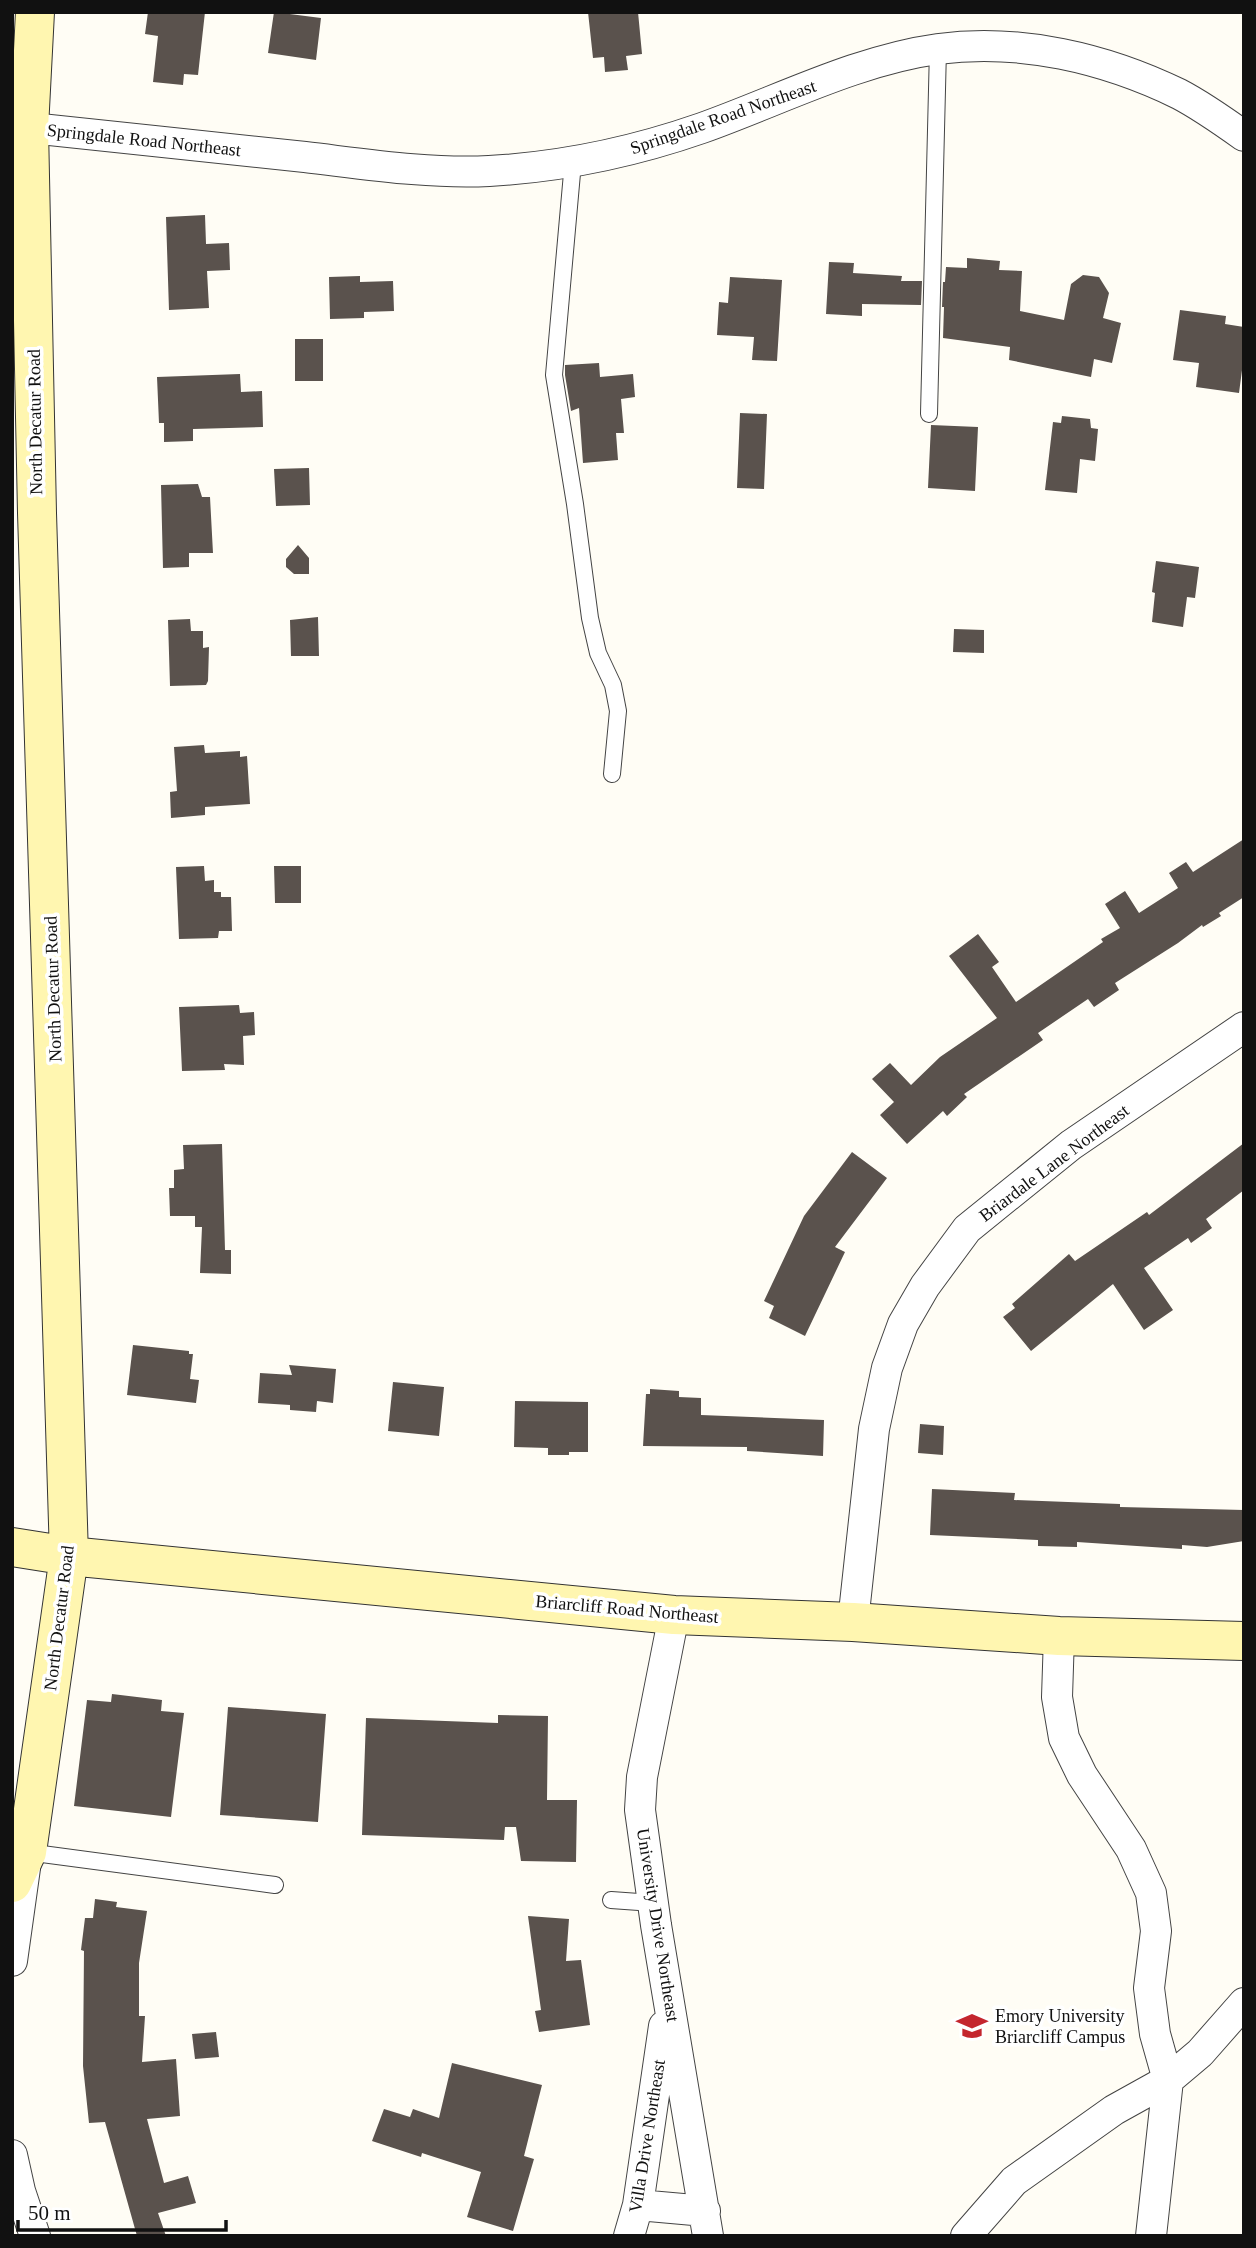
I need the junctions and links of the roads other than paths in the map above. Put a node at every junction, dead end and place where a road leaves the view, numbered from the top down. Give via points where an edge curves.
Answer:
1 (35, 12) edge
2 (937, 49) junction
3 (21, 127) edge
4 (1244, 136) edge
5 (573, 162) junction
6 (929, 414) dead end
7 (612, 774) dead end
8 (1244, 1027) edge
9 (12, 1547) edge
10 (69, 1556) junction
11 (674, 1615) junction
12 (853, 1622) junction
13 (1059, 1636) junction
14 (1244, 1641) edge
15 (20, 1868) edge
16 (275, 1885) dead end
17 (611, 1900) dead end
18 (653, 1903) junction
19 (12, 1961) edge
20 (668, 1994) junction
21 (1244, 2004) edge
22 (1168, 2080) junction
23 (12, 2155) edge
24 (638, 2205) junction
25 (706, 2223) edge
26 (34, 2236) edge
27 (629, 2236) edge
28 (966, 2236) edge
29 (1151, 2236) edge

1 - 3 main road, North Decatur Road
2 - 4 street, Springdale Road Northeast via 1031,47 1077,57 1180,95
2 - 5 street, Springdale Road Northeast via 846,73 700,129
2 - 6 lane
3 - 5 street, Springdale Road Northeast via 443,170 486,171
3 - 10 main road, North Decatur Road
5 - 7 lane via 554,375 590,618 618,711
8 - 12 street, Briardale Lane Northeast via 1071,1145 977,1220 925,1286 903,1324 887,1368 874,1429
9 - 10 main road, Briarcliff Road Northeast
10 - 11 main road, Briarcliff Road Northeast
10 - 15 main road, North Decatur Road
11 - 12 main road, Briarcliff Road Northeast
11 - 18 street, University Drive Northeast via 642,1777 640,1810
12 - 13 main road, Briarcliff Road Northeast
13 - 14 main road, Briarcliff Road Northeast
13 - 22 street via 1057,1696 1064,1738 1152,1893 1156,1931 1149,1988 1154,2034
15 - 16 lane
15 - 19 street, North Decatur Road
17 - 18 lane
18 - 20 street, University Drive Northeast
20 - 24 street, Villa Drive Northeast
20 - 25 street, University Drive Northeast
21 - 22 street via 1200,2053
22 - 28 street via 1114,2110 1014,2180
22 - 29 street
23 - 26 street
24 - 25 street
24 - 27 street, Villa Drive Northeast

